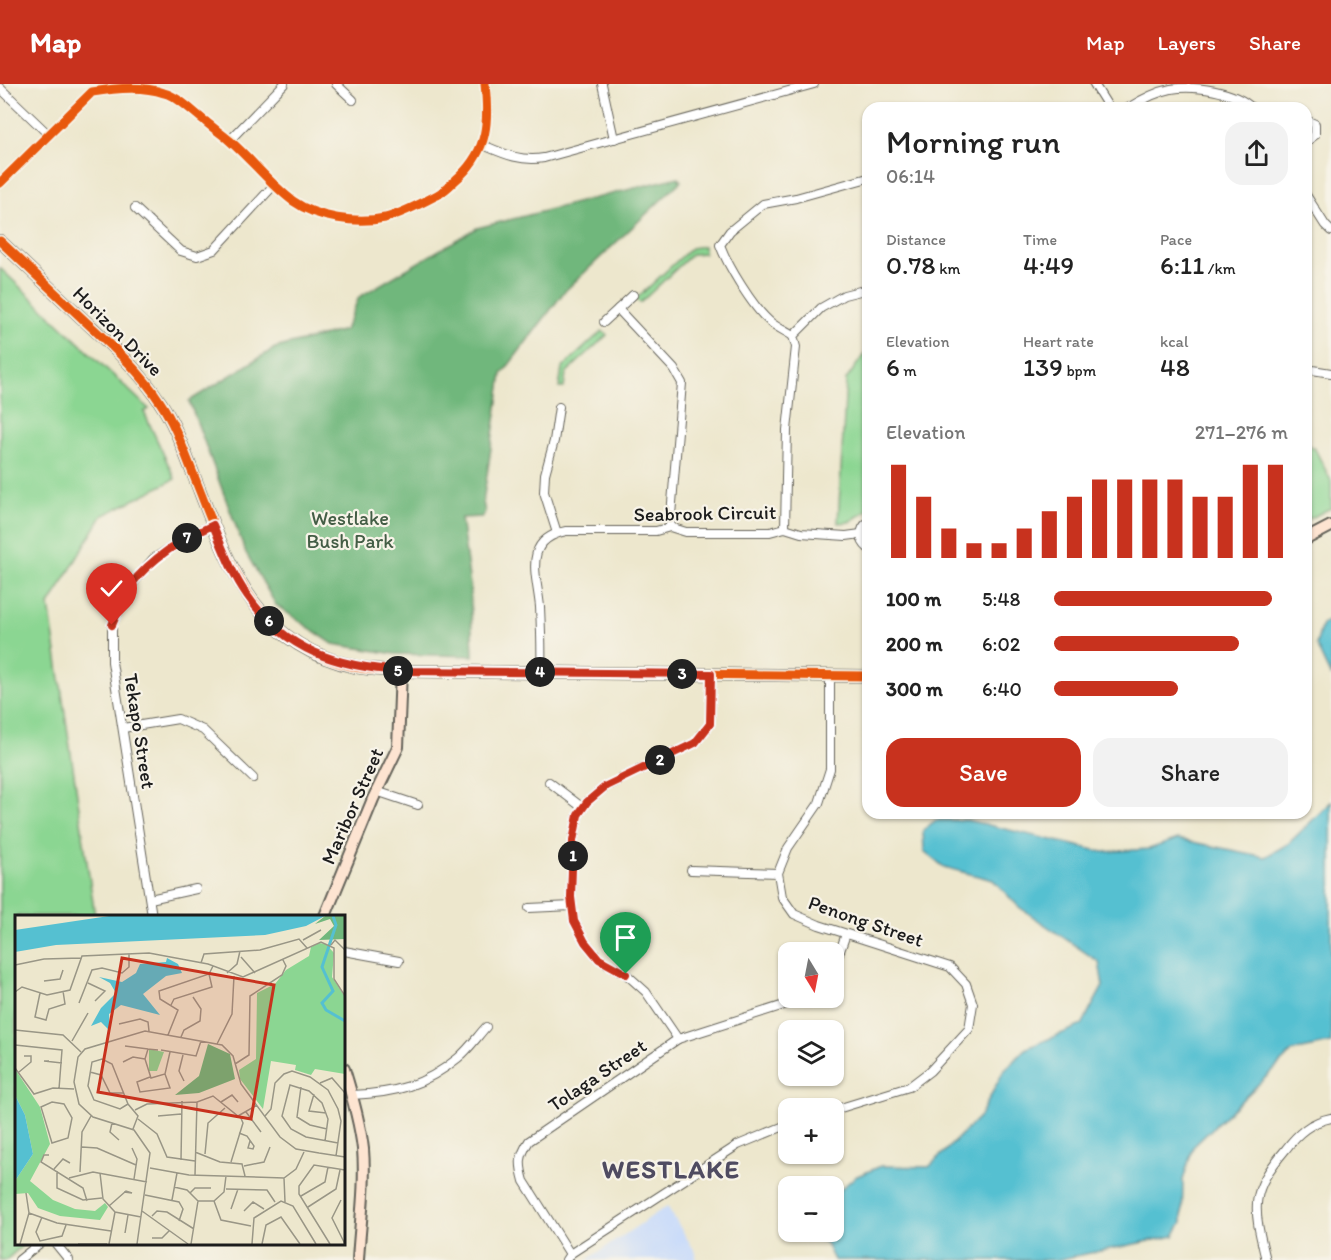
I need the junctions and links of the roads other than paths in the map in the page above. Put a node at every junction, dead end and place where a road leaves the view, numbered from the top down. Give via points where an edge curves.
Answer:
1 (87, 84) edge
2 (168, 84) edge
3 (284, 84) edge
4 (336, 84) edge
5 (485, 84) edge
6 (602, 84) edge
7 (814, 84) edge
8 (1094, 84) edge
9 (0, 88) edge
10 (92, 92) junction
11 (165, 93) junction
12 (353, 100) dead end
13 (1105, 102) edge
14 (1137, 102) edge
15 (1242, 102) edge
16 (1312, 123) edge
17 (48, 134) junction
18 (1312, 137) edge
19 (614, 139) junction
20 (230, 140) junction
21 (483, 145) junction
22 (862, 179) edge
23 (0, 183) edge
24 (274, 185) junction
25 (1312, 204) edge
26 (135, 208) dead end
27 (1331, 231) edge
28 (0, 241) edge
29 (862, 290) edge
30 (633, 295) dead end
31 (618, 309) junction
32 (604, 322) dead end
33 (793, 336) junction
34 (1312, 370) edge
35 (1331, 373) edge
36 (559, 407) dead end
37 (213, 525) junction
38 (1331, 526) edge
39 (670, 527) junction
40 (785, 528) junction
41 (862, 529) edge
42 (557, 533) junction
43 (861, 534) junction
44 (1312, 535) edge
45 (862, 540) edge
46 (402, 671) junction
47 (541, 672) junction
48 (711, 674) junction
49 (830, 675) junction
50 (862, 675) edge
51 (123, 728) junction
52 (253, 778) dead end
53 (549, 782) dead end
54 (376, 791) junction
55 (418, 805) dead end
56 (583, 808) junction
57 (691, 870) dead end
58 (778, 873) junction
59 (196, 889) dead end
60 (150, 899) junction
61 (572, 906) junction
62 (529, 908) dead end
63 (152, 915) edge
64 (325, 915) edge
65 (846, 934) junction
66 (843, 942) edge
67 (345, 951) edge
68 (399, 961) dead end
69 (778, 1007) edge
70 (486, 1027) dead end
71 (678, 1039) junction
72 (345, 1072) edge
73 (352, 1095) junction
74 (844, 1107) edge
75 (1331, 1118) edge
76 (778, 1129) edge
77 (37, 1245) edge
78 (57, 1245) edge
79 (26, 1252) junction
80 (568, 1257) edge
81 (19, 1260) edge
82 (34, 1260) edge
83 (69, 1260) edge
84 (358, 1260) edge
85 (1266, 1260) edge

1 - 10 street
2 - 11 street
3 - 20 street
4 - 12 street
5 - 21 street via 488,111
6 - 19 street
7 - 19 street
8 - 13 street
9 - 17 street
10 - 11 street via 140,89
10 - 17 street
11 - 20 street
14 - 15 street via 1172,89 1209,90
16 - 18 street
17 - 23 street
19 - 21 street via 531,160 512,158
20 - 24 street
21 - 24 street via 445,190 414,208 384,218 353,220 319,214 294,202
22 - 33 street via 763,204 730,231 720,245 763,315
24 - 26 street via 214,250 197,256 181,251
25 - 27 street
28 - 37 street, Horizon Drive via 150,386 173,425
29 - 33 street via 821,308
30 - 31 street
31 - 32 street
31 - 39 street via 674,369 682,383
33 - 40 street, Seabrook Circuit
34 - 35 street
36 - 42 street via 544,492
37 - 46 street, Horizon Drive via 246,595 285,635 324,657 357,667
37 - 51 street, Tekapo Street via 153,559 129,588 112,625 112,662
38 - 44 street
39 - 40 street, Seabrook Circuit via 686,532 770,532
39 - 42 street, Seabrook Circuit via 656,531
40 - 43 street, Seabrook Circuit via 801,533
41 - 43 street
42 - 47 street via 538,549 534,571 541,620
43 - 45 street
46 - 47 street, Horizon Drive
46 - 54 street, Maribor Street via 398,747
47 - 48 street, Horizon Drive
48 - 49 street, Horizon Drive
48 - 56 street via 710,724 695,743 606,786
49 - 50 street, Horizon Drive
49 - 58 street via 830,769 819,803 788,848
51 - 52 street via 178,719 203,730
51 - 60 street, Tekapo Street
53 - 56 street
54 - 55 street
54 - 64 street, Maribor Street
56 - 61 street via 573,841
57 - 58 street
58 - 65 street, Penong Street via 782,897 794,914
59 - 60 street
60 - 63 street, Tekapo Street
61 - 62 street
61 - 71 street via 574,921 585,942 599,959 626,974 646,992
65 - 66 street
65 - 74 street, Penong Street via 950,967 966,984 974,1004 969,1029 930,1071 909,1087
67 - 68 street
69 - 71 street, Tolaga Street
70 - 73 street via 460,1057 425,1081 384,1093
71 - 80 street, Tolaga Street via 529,1141 521,1155 524,1181
72 - 73 street
73 - 84 street via 362,1148
75 - 85 street via 1314,1123 1298,1135 1262,1180 1256,1212
76 - 80 street via 738,1145
77 - 79 street
78 - 83 street
79 - 81 street
79 - 82 street

